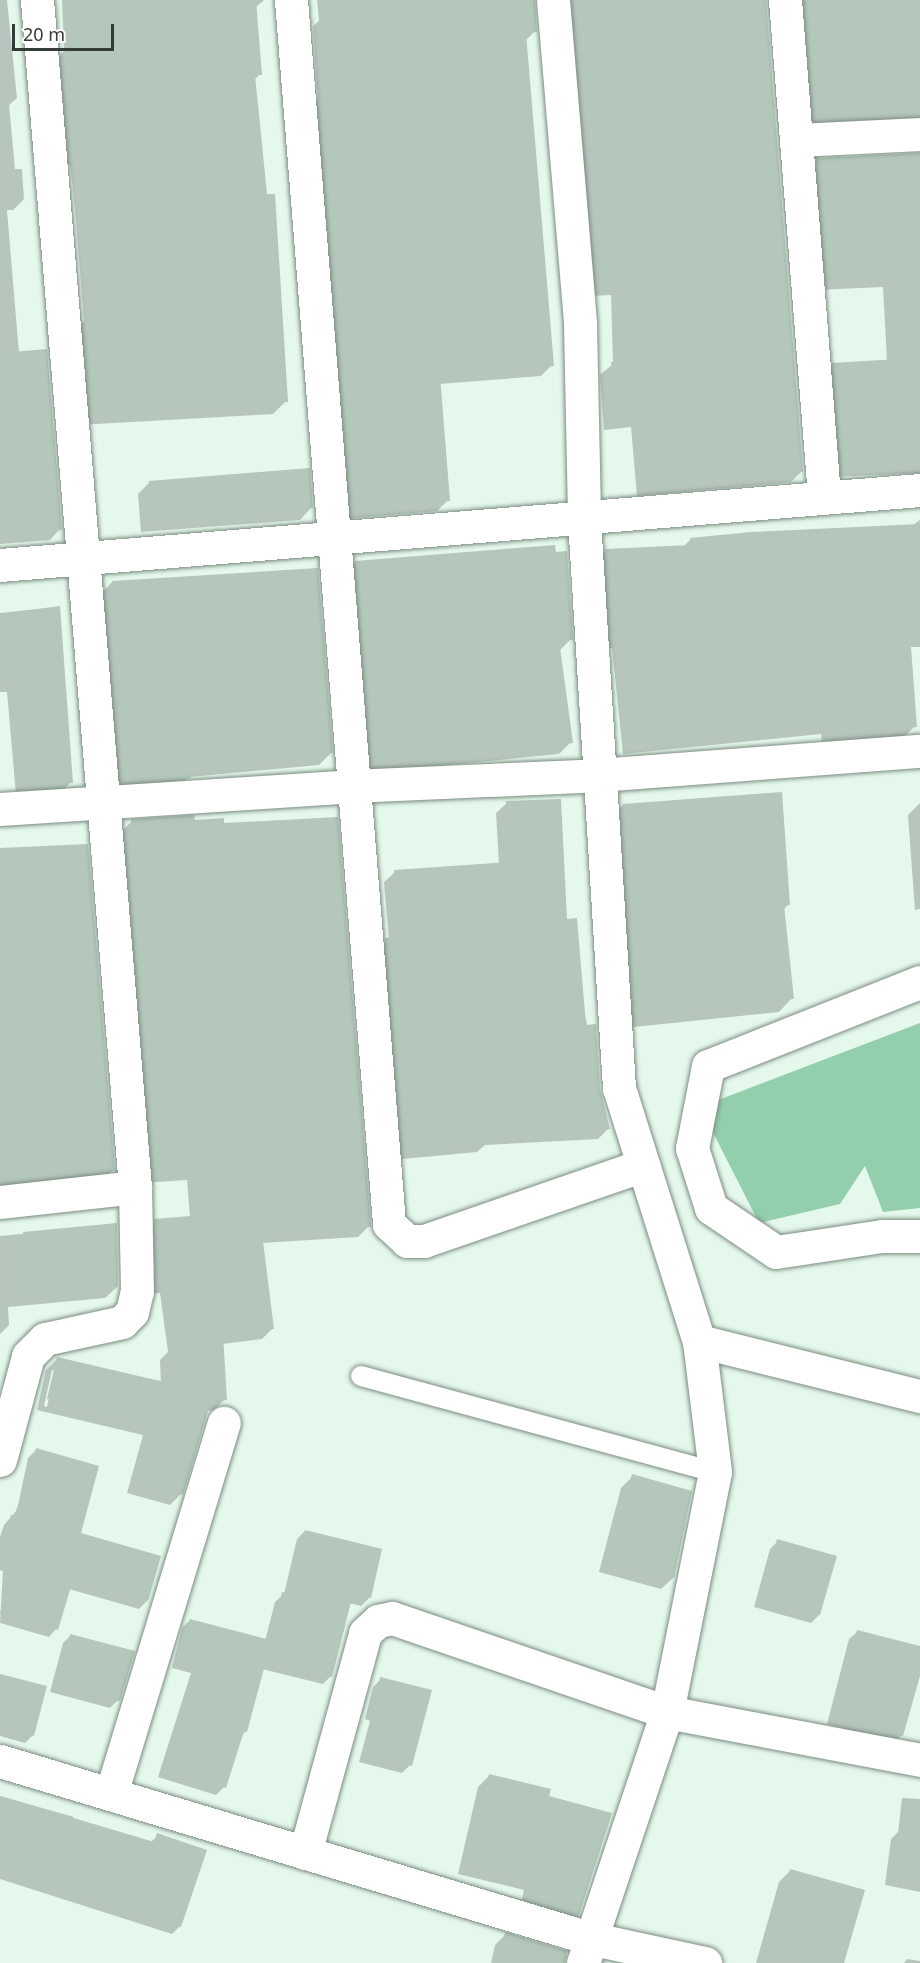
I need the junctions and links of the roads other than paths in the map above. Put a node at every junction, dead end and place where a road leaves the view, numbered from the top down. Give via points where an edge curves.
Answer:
1 (37, 0) edge
2 (291, 0) edge
3 (553, 0) edge
4 (785, 0) edge
5 (920, 134) edge
6 (798, 140) junction
7 (920, 490) edge
8 (824, 497) junction
9 (585, 519) junction
10 (333, 538) junction
11 (82, 558) junction
12 (0, 565) edge
13 (920, 751) edge
14 (598, 775) junction
15 (351, 786) junction
16 (103, 803) junction
17 (0, 808) edge
18 (920, 982) edge
19 (643, 1165) junction
20 (135, 1187) junction
21 (0, 1202) edge
22 (920, 1236) edge
23 (699, 1341) junction
24 (361, 1376) dead end
25 (920, 1396) edge
26 (224, 1423) dead end
27 (0, 1460) edge
28 (715, 1472) junction
29 (667, 1712) junction
30 (920, 1760) edge
31 (0, 1761) edge
32 (111, 1794) junction
33 (305, 1853) junction
34 (586, 1951) edge
35 (705, 1963) edge

1 - 11 street
2 - 10 street
3 - 9 street via 580,324
4 - 6 street
5 - 6 street
6 - 8 street
7 - 8 street
8 - 9 street
9 - 10 street
9 - 14 street
10 - 11 street
10 - 15 street
11 - 12 street
11 - 16 street
13 - 14 street
14 - 15 street
14 - 19 street via 619,1088
15 - 16 street
15 - 19 street via 389,1224 396,1234 407,1241 424,1241
16 - 17 street
16 - 20 street
18 - 22 street via 708,1066 692,1148 711,1208 776,1252 882,1236
19 - 23 street
20 - 21 street
20 - 27 street via 137,1291 132,1312 111,1328 45,1339 28,1356
23 - 25 street
23 - 28 street
24 - 28 lane
26 - 32 street
28 - 29 street
29 - 30 street
29 - 33 street via 392,1618 378,1621 365,1633
29 - 34 street
31 - 32 street
32 - 33 street
33 - 34 street
34 - 35 street

